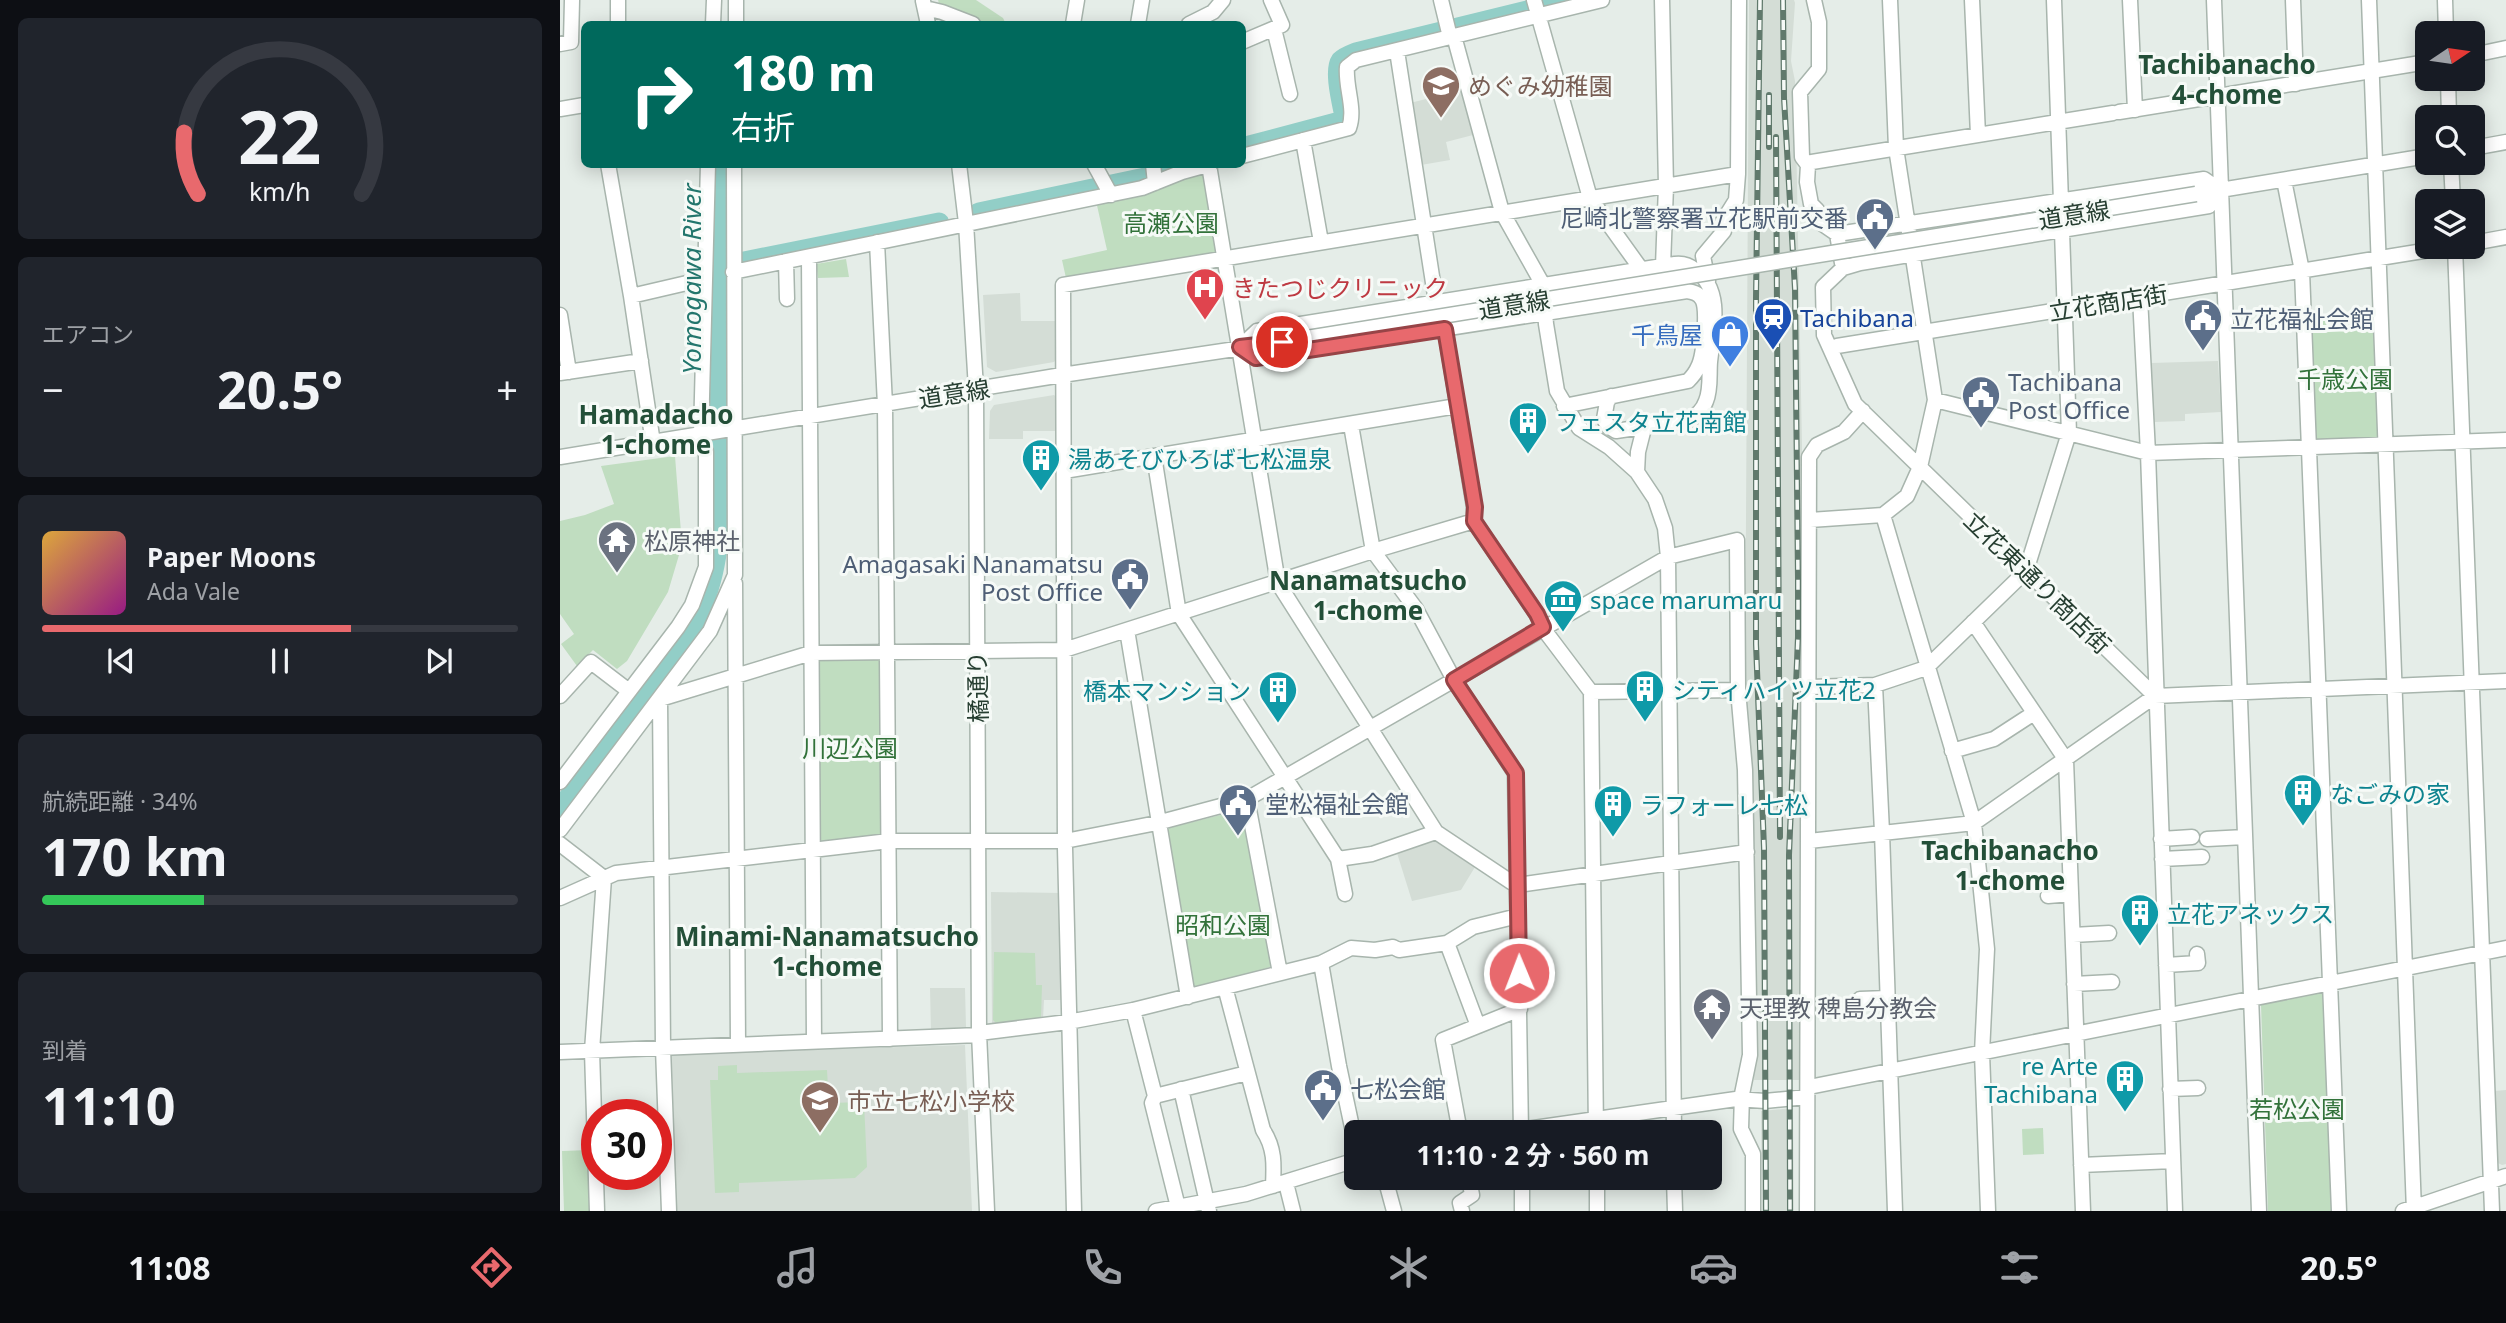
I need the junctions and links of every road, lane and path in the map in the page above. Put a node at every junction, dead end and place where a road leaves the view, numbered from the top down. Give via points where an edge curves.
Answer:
1 (572, 0) edge
2 (618, 0) edge
3 (714, 0) edge
4 (736, 0) edge
5 (1077, 0) edge
6 (1142, 0) edge
7 (1223, 0) edge
8 (1271, 0) edge
9 (1441, 0) edge
10 (1602, 0) edge
11 (1662, 0) edge
12 (1739, 0) edge
13 (1814, 0) edge
14 (1890, 0) edge
15 (1972, 0) edge
16 (2054, 0) edge
17 (2130, 0) edge
18 (2214, 0) edge
19 (2292, 0) edge
20 (2369, 0) edge
21 (2445, 0) edge
22 (1586, 2) edge
23 (924, 4) edge
24 (1536, 9) edge
25 (618, 21) edge
26 (710, 21) edge
27 (736, 21) edge
28 (965, 21) edge
29 (1074, 21) edge
30 (1138, 21) edge
31 (1195, 21) edge
32 (2446, 21) edge
33 (1274, 29) junction
34 (1450, 33) junction
35 (1246, 40) edge
36 (560, 44) edge
37 (2506, 48) edge
38 (1397, 51) junction
39 (2485, 52) edge
40 (2415, 64) edge
41 (2372, 71) junction
42 (2296, 84) junction
43 (1290, 94) dead end
44 (2218, 95) junction
45 (581, 105) edge
46 (560, 108) edge
47 (2135, 110) junction
48 (2059, 122) junction
49 (1978, 135) junction
50 (1303, 140) junction
51 (2506, 142) edge
52 (2485, 146) edge
53 (1896, 148) junction
54 (1246, 155) edge
55 (2415, 158) edge
56 (1808, 165) junction
57 (2375, 165) junction
58 (609, 168) edge
59 (708, 168) edge
60 (734, 168) edge
61 (959, 168) edge
62 (1096, 168) edge
63 (1198, 168) edge
64 (1210, 168) edge
65 (1738, 174) junction
66 (1154, 175) edge
67 (2284, 180) junction
68 (1666, 186) junction
69 (1109, 190) junction
70 (2220, 190) junction
71 (1590, 198) junction
72 (2062, 200) junction
73 (1502, 212) junction
74 (966, 223) junction
75 (1425, 225) junction
76 (1907, 225) junction
77 (2062, 230) junction
78 (1838, 234) junction
79 (2506, 237) edge
80 (2485, 241) edge
81 (877, 242) junction
82 (1321, 242) junction
83 (2415, 252) edge
84 (1911, 255) junction
85 (809, 257) junction
86 (1225, 257) junction
87 (2379, 257) junction
88 (2455, 259) edge
89 (786, 261) junction
90 (1663, 266) junction
91 (1843, 268) junction
92 (1641, 270) junction
93 (2302, 271) junction
94 (733, 272) junction
95 (704, 279) junction
96 (1709, 284) junction
97 (2224, 284) junction
98 (1543, 285) junction
99 (631, 296) junction
100 (2140, 297) junction
101 (1646, 298) junction
102 (787, 299) dead end
103 (1436, 302) junction
104 (2064, 309) junction
105 (1547, 313) junction
106 (560, 315) edge
107 (1445, 329) junction
108 (1924, 332) junction
109 (1837, 346) dead end
110 (1240, 347) junction
111 (640, 361) junction
112 (565, 373) edge
113 (1062, 375) junction
114 (1684, 383) junction
115 (976, 390) junction
116 (1708, 395) junction
117 (1611, 396) junction
118 (1935, 400) junction
119 (885, 405) junction
120 (1457, 406) junction
121 (1564, 406) junction
122 (1863, 411) junction
123 (810, 417) junction
124 (1351, 425) junction
125 (1644, 428) junction
126 (733, 430) junction
127 (2069, 433) junction
128 (704, 435) junction
129 (1255, 440) junction
130 (2506, 440) edge
131 (2462, 442) junction
132 (653, 443) junction
133 (2386, 445) junction
134 (2308, 448) junction
135 (2230, 451) junction
136 (2148, 453) junction
137 (1154, 456) junction
138 (560, 457) edge
139 (1920, 467) junction
140 (1064, 471) junction
141 (1637, 472) junction
142 (1883, 515) junction
143 (1810, 520) junction
144 (1474, 521) junction
145 (1373, 551) junction
146 (1668, 557) junction
147 (2026, 571) junction
148 (735, 575) junction
149 (1278, 583) junction
150 (1178, 614) junction
151 (1973, 622) junction
152 (1543, 627) junction
153 (1127, 631) junction
154 (1064, 650) junction
155 (976, 651) junction
156 (887, 652) junction
157 (811, 653) junction
158 (1926, 668) junction
159 (735, 677) junction
160 (1454, 680) junction
161 (2506, 681) edge
162 (2471, 683) junction
163 (1875, 685) junction
164 (2395, 686) junction
165 (1810, 687) junction
166 (1738, 690) junction
167 (2318, 690) junction
168 (629, 691) junction
169 (1669, 691) junction
170 (1591, 692) junction
171 (2239, 693) junction
172 (560, 696) edge
173 (2155, 696) junction
174 (660, 699) junction
175 (2034, 713) junction
176 (1370, 729) junction
177 (1952, 751) junction
178 (2066, 760) junction
179 (1285, 777) junction
180 (560, 782) edge
181 (1247, 799) junction
182 (1157, 822) junction
183 (1974, 823) junction
184 (560, 830) edge
185 (1436, 832) junction
186 (1882, 832) junction
187 (2192, 837) dead end
188 (2245, 837) junction
189 (2161, 839) junction
190 (2207, 839) dead end
191 (889, 841) junction
192 (978, 841) junction
193 (1065, 841) junction
194 (1809, 841) junction
195 (560, 845) edge
196 (812, 849) junction
197 (1747, 852) junction
198 (2202, 857) dead end
199 (736, 858) junction
200 (1339, 859) junction
201 (2162, 859) junction
202 (1671, 862) junction
203 (660, 867) junction
204 (1595, 872) junction
205 (604, 878) junction
206 (1518, 885) junction
207 (1345, 894) dead end
208 (2071, 894) junction
209 (2048, 896) dead end
210 (560, 898) edge
211 (1518, 916) junction
212 (2109, 933) dead end
213 (2073, 935) junction
214 (1447, 943) junction
215 (2506, 948) edge
216 (2481, 953) junction
217 (2197, 954) dead end
218 (1321, 962) junction
219 (2166, 965) junction
220 (2405, 967) junction
221 (1280, 973) junction
222 (2112, 982) dead end
223 (2329, 982) junction
224 (2074, 984) junction
225 (1225, 987) junction
226 (1188, 997) junction
227 (1887, 998) junction
228 (2251, 998) junction
229 (1860, 999) dead end
230 (1520, 1009) junction
231 (1133, 1010) junction
232 (2168, 1016) junction
233 (1068, 1022) junction
234 (1478, 1026) junction
235 (979, 1034) junction
236 (2076, 1034) junction
237 (890, 1039) junction
238 (814, 1042) junction
239 (738, 1045) junction
240 (663, 1048) junction
241 (592, 1051) junction
242 (560, 1052) edge
243 (1982, 1053) junction
244 (1889, 1072) junction
245 (1247, 1073) junction
246 (2198, 1088) dead end
247 (1181, 1089) junction
248 (2170, 1089) junction
249 (1808, 1092) junction
250 (1155, 1096) junction
251 (1742, 1100) junction
252 (1673, 1108) junction
253 (1350, 1120) edge
254 (1458, 1120) edge
255 (1521, 1120) edge
256 (1596, 1120) edge
257 (1622, 1120) edge
258 (1674, 1120) edge
259 (2173, 1161) junction
260 (1344, 1164) edge
261 (2081, 1165) junction
262 (2506, 1176) edge
263 (2491, 1181) junction
264 (1280, 1185) junction
265 (1388, 1190) edge
266 (1471, 1190) edge
267 (1522, 1190) edge
268 (1597, 1190) edge
269 (1674, 1190) edge
270 (1209, 1206) edge
271 (1179, 1209) edge
272 (2410, 1210) edge
273 (597, 1211) edge
274 (669, 1211) edge
275 (987, 1211) edge
276 (1074, 1211) edge
277 (1156, 1211) edge
278 (1293, 1211) edge
279 (1394, 1211) edge
280 (1462, 1211) edge
281 (1522, 1211) edge
282 (1597, 1211) edge
283 (1675, 1211) edge
284 (1753, 1211) edge
285 (1807, 1211) edge
286 (1895, 1211) edge
287 (1988, 1211) edge
288 (2083, 1211) edge
289 (2175, 1211) edge
290 (2259, 1211) edge
291 (2339, 1211) edge
292 (2492, 1211) edge

1 - 36 street via 571,43
2 - 25 street
3 - 26 street
4 - 27 street
5 - 29 street
6 - 30 street
7 - 31 street via 1213,12
8 - 33 street via 1282,25
9 - 34 street
10 - 22 street
11 - 68 street
12 - 65 street
13 - 56 street via 1819,69 1800,92 1802,157
14 - 53 street
15 - 49 street
16 - 48 street
17 - 47 street
18 - 44 street
19 - 42 street
20 - 41 street
21 - 32 street
22 - 24 street
23 - 28 street
24 - 34 street
24 - 71 street
33 - 35 street
33 - 43 street
34 - 38 street
34 - 73 street
37 - 39 street
38 - 50 street via 1347,66 1353,119 1349,128
38 - 75 street
40 - 41 street
41 - 42 street
41 - 57 street
42 - 44 street
44 - 47 street
44 - 70 street
45 - 46 street
47 - 48 street
48 - 49 street
48 - 72 street
49 - 53 street
50 - 54 street
50 - 82 street
51 - 52 street
53 - 56 street
53 - 76 street
55 - 57 street, 道意線
56 - 78 street via 1811,204 1821,223
57 - 67 street, 道意線
57 - 87 street
58 - 99 street
59 - 95 street
60 - 94 street
61 - 74 street, 橘通り
62 - 69 street
63 - 66 street
64 - 86 street
65 - 68 street
65 - 96 street via 1724,231 1703,256
66 - 69 street
67 - 70 street, 道意線
67 - 93 street
68 - 71 street
68 - 90 street
69 - 74 street
70 - 72 street via 2204,179
70 - 77 street via 2209,206
70 - 97 street
70 - 110 street, 道意線, bridge
71 - 73 street
71 - 92 street
72 - 76 street
72 - 77 street
73 - 75 street
73 - 98 street
74 - 81 street
74 - 115 street, 橘通り
75 - 82 street
75 - 103 street
76 - 78 street
76 - 84 street
77 - 84 street
77 - 104 street
78 - 91 street
79 - 80 street
81 - 85 street
81 - 119 street
82 - 86 street
83 - 87 street, 立花商店街
84 - 91 street
84 - 108 street
85 - 89 street
85 - 123 street
86 - 110 street
86 - 113 street via 1063,285
87 - 93 street, 立花商店街
87 - 133 street
88 - 131 street
89 - 94 street
89 - 102 street
90 - 92 street
90 - 96 street via 1681,263 1698,271
91 - 122 street, 立花東通り商店街 via 1823,287 1824,335
92 - 98 street
92 - 101 street
93 - 97 street, 立花商店街
93 - 134 street
94 - 126 street
95 - 99 street
95 - 128 street
96 - 116 street via 1714,309
97 - 100 street, 立花商店街
97 - 135 street
98 - 103 street
98 - 105 street
99 - 111 street
100 - 104 street, 立花商店街
100 - 136 street
101 - 105 street
101 - 114 street via 1691,291 1702,299 1705,325 1700,361
103 - 110 street via 1257,331
104 - 108 street, 立花商店街
104 - 127 street
105 - 107 street
105 - 121 street via 1557,391
106 - 112 street
107 - 110 street via 1256,358
107 - 120 street
108 - 109 street, 立花商店街
108 - 118 street
110 - 113 street, 道意線
110 - 129 street
111 - 112 street
111 - 132 street
113 - 115 street, 道意線
113 - 140 street
114 - 116 street
114 - 117 street
115 - 119 street, 道意線
115 - 155 street, 橘通り
116 - 125 street via 1692,419
117 - 121 street
117 - 125 street via 1604,413 1608,426 1620,432
118 - 127 street
118 - 139 street
119 - 123 street, 道意線
119 - 156 street
120 - 124 street
120 - 144 street
121 - 141 street via 1579,428
122 - 139 street, 立花東通り商店街
122 - 143 street via 1844,432 1811,451
123 - 126 street, 道意線
123 - 157 street
124 - 129 street
124 - 145 street
125 - 141 street
126 - 128 street, 道意線
126 - 148 street
127 - 136 street
127 - 147 street
128 - 132 street, 道意線
128 - 168 street via 706,567 692,605
129 - 137 street
129 - 149 street
130 - 131 street
131 - 133 street
131 - 162 street
132 - 138 street, 道意線
133 - 134 street
133 - 164 street
134 - 135 street
134 - 167 street
135 - 136 street
135 - 171 street
136 - 173 street
137 - 140 street
137 - 150 street
139 - 142 street via 1907,496
139 - 147 street, 立花東通り商店街
140 - 154 street
141 - 146 street via 1655,499
142 - 143 street
142 - 158 street
143 - 165 street
144 - 145 street
144 - 152 street
145 - 149 street
145 - 160 street via 1416,610
146 - 152 street
146 - 166 street via 1737,541
146 - 169 street
147 - 151 street
147 - 173 street, 立花東通り商店街
148 - 159 street
148 - 174 street via 710,631
149 - 150 street
149 - 176 street
150 - 153 street
150 - 179 street
151 - 158 street
151 - 175 street
152 - 160 street
152 - 170 street
153 - 154 street
153 - 182 street
154 - 155 street
154 - 193 street
155 - 156 street
155 - 192 street, 橘通り
156 - 157 street
156 - 191 street
157 - 159 street
157 - 196 street
158 - 163 street
158 - 177 street
159 - 174 street
159 - 199 street
160 - 176 street
160 - 206 street via 1516,773
161 - 162 street
162 - 164 street
162 - 216 street
163 - 165 street
163 - 186 street
164 - 167 street
164 - 220 street
165 - 194 street
166 - 169 street
166 - 197 street
167 - 171 street
167 - 223 street
168 - 172 street via 591,662
168 - 180 street
169 - 170 street
169 - 202 street
170 - 204 street
171 - 173 street
171 - 188 street
173 - 178 street
173 - 189 street
174 - 184 street
174 - 203 street
175 - 177 street via 1994,738
175 - 178 street
176 - 179 street
176 - 185 street
177 - 183 street
178 - 183 street
178 - 208 street
179 - 181 street
179 - 200 street
181 - 182 street
181 - 221 street
182 - 193 street
182 - 226 street
183 - 186 street
183 - 243 street via 1987,949
185 - 200 street via 1372,854
185 - 206 street
186 - 194 street
186 - 227 street
187 - 189 street
188 - 190 street
188 - 228 street
189 - 201 street
191 - 192 street
191 - 196 street
191 - 237 street
192 - 193 street
192 - 235 street, 橘通り
193 - 233 street
194 - 249 street
195 - 205 street
196 - 199 street
196 - 238 street
197 - 202 street
197 - 251 street via 1749,1055
198 - 201 street
199 - 203 street
199 - 239 street
200 - 207 street
201 - 219 street
202 - 204 street
202 - 252 street
203 - 205 street
203 - 240 street
204 - 206 street
204 - 256 street
205 - 210 street
205 - 241 street
206 - 211 street
208 - 209 street
208 - 213 street
211 - 214 street via 1473,927
211 - 230 street
212 - 213 street
213 - 224 street
214 - 218 street via 1399,950 1351,948
214 - 234 street
215 - 216 street
216 - 220 street
216 - 263 street
217 - 219 street via 2198,963
218 - 221 street
218 - 253 street
219 - 232 street
220 - 223 street
220 - 272 street
221 - 225 street
222 - 224 street
223 - 228 street
223 - 291 street
224 - 236 street
225 - 226 street
225 - 245 street
226 - 231 street
227 - 229 street
227 - 244 street
228 - 232 street
228 - 290 street
230 - 234 street
230 - 255 street
231 - 233 street
231 - 250 street
232 - 236 street
232 - 248 street
233 - 235 street
233 - 276 street
234 - 254 street via 1443,1040
235 - 237 street
235 - 275 street, 橘通り
236 - 243 street
236 - 261 street
237 - 238 street
238 - 239 street
239 - 240 street
240 - 241 street
240 - 274 street
241 - 242 street
241 - 273 street
243 - 244 street
243 - 287 street
244 - 249 street
244 - 286 street
245 - 247 street
245 - 264 street
246 - 248 street
247 - 250 street
247 - 270 street
248 - 259 street
249 - 251 street via 1774,1100
249 - 285 street
250 - 271 street via 1152,1103
251 - 252 street
251 - 284 street via 1741,1129 1753,1154
252 - 257 street
252 - 258 street
259 - 261 street
259 - 289 street
260 - 264 street
261 - 288 street
262 - 263 street
263 - 272 street
263 - 292 street
264 - 270 street
264 - 278 street
265 - 279 street
266 - 280 street via 1472,1195 1460,1203
267 - 281 street
268 - 282 street
269 - 283 street
270 - 271 street
271 - 277 street

